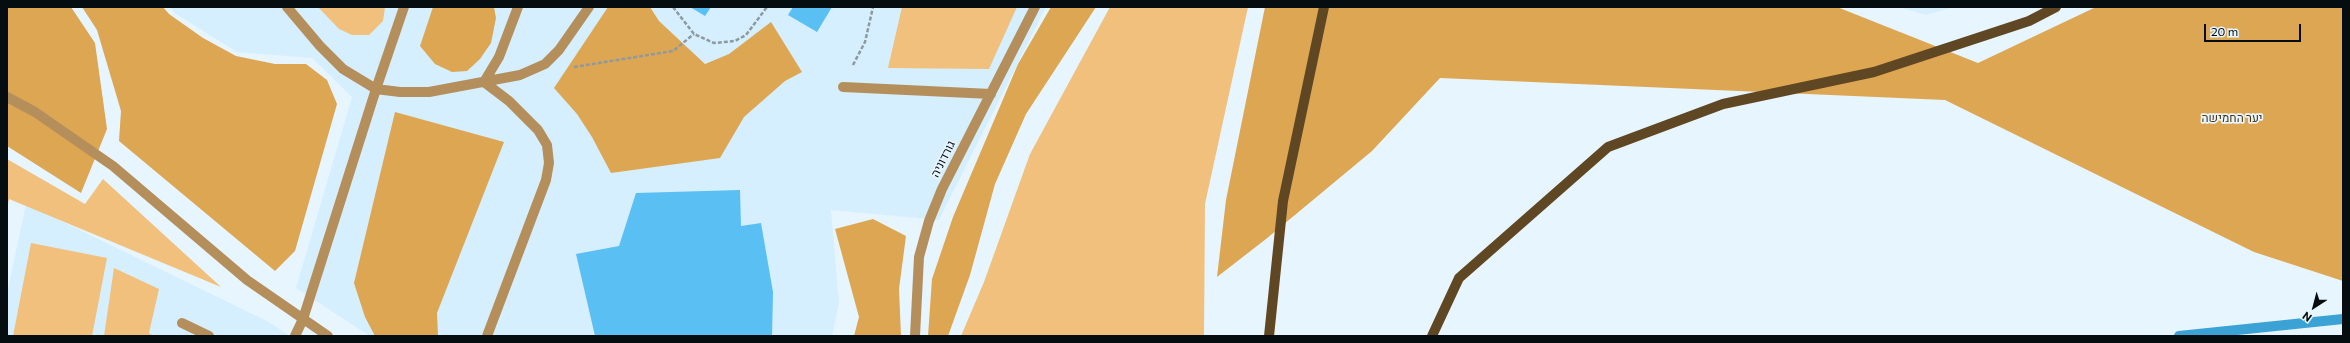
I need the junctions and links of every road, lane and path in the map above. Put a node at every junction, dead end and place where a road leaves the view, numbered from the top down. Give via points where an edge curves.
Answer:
1 (288, 7) edge
2 (404, 7) edge
3 (518, 7) edge
4 (589, 7) edge
5 (673, 7) edge
6 (767, 7) edge
7 (873, 7) edge
8 (1035, 7) edge
9 (1324, 7) edge
10 (2056, 7) edge
11 (694, 34) junction
12 (566, 68) dead end
13 (484, 82) junction
14 (843, 87) joint
15 (376, 90) junction
16 (991, 94) junction
17 (7, 96) edge
18 (303, 319) junction
19 (182, 323) dead end
20 (209, 336) edge
21 (295, 336) edge
22 (328, 336) edge
23 (487, 336) edge
24 (915, 336) edge
25 (1269, 336) edge
26 (1432, 336) edge

1 - 15 street via 343,69
2 - 15 street
3 - 13 street via 499,56
4 - 13 street via 559,50 545,64 520,75
5 - 11 path
6 - 11 path via 746,35 735,41 714,44
7 - 14 path via 865,42
8 - 16 street, גורדוניה
9 - 25 main road via 1283,201
10 - 26 main road via 2029,21 1874,72 1723,104 1608,147 1459,278
11 - 12 path via 673,51
13 - 15 street via 429,92
13 - 23 street via 509,101 538,130 546,145 549,164 546,180
14 - 16 street
15 - 18 street
16 - 24 street, גורדוניה via 942,189 929,221 919,257
17 - 18 street via 35,112 113,166 247,280
18 - 21 street
18 - 22 street
19 - 20 street

